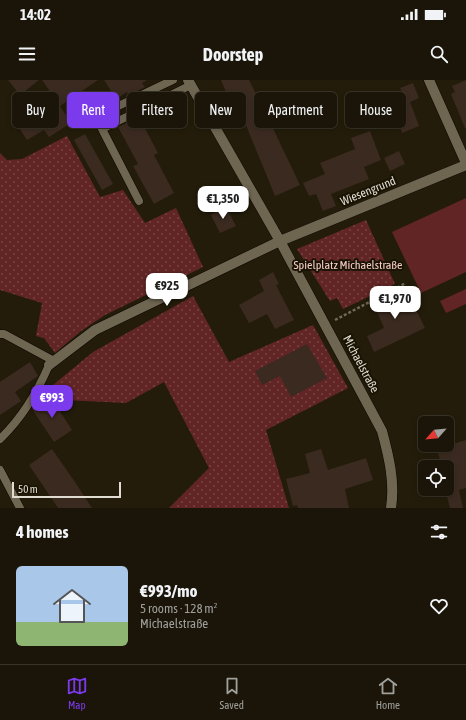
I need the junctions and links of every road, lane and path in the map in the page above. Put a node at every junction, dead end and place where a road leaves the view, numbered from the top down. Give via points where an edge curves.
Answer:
1 (173, 80) edge
2 (429, 80) edge
3 (189, 82) edge
4 (119, 106) edge
5 (466, 164) edge
6 (140, 201) dead end
7 (280, 240) junction
8 (406, 283) dead end
9 (325, 324) junction
10 (0, 334) edge
11 (51, 363) junction
12 (0, 439) edge
13 (0, 470) edge
14 (20, 508) edge
15 (391, 508) edge

1 - 4 lane
2 - 5 street, Wiesengrund
3 - 6 lane via 102,129
3 - 7 street, Michaelstraße
5 - 7 street, Wiesengrund
7 - 9 street, Michaelstraße
7 - 11 street via 96,330
8 - 9 path
9 - 15 street, Michaelstraße via 382,432 390,462 393,496
10 - 11 lane
11 - 12 lane via 39,389 15,425
13 - 14 lane

